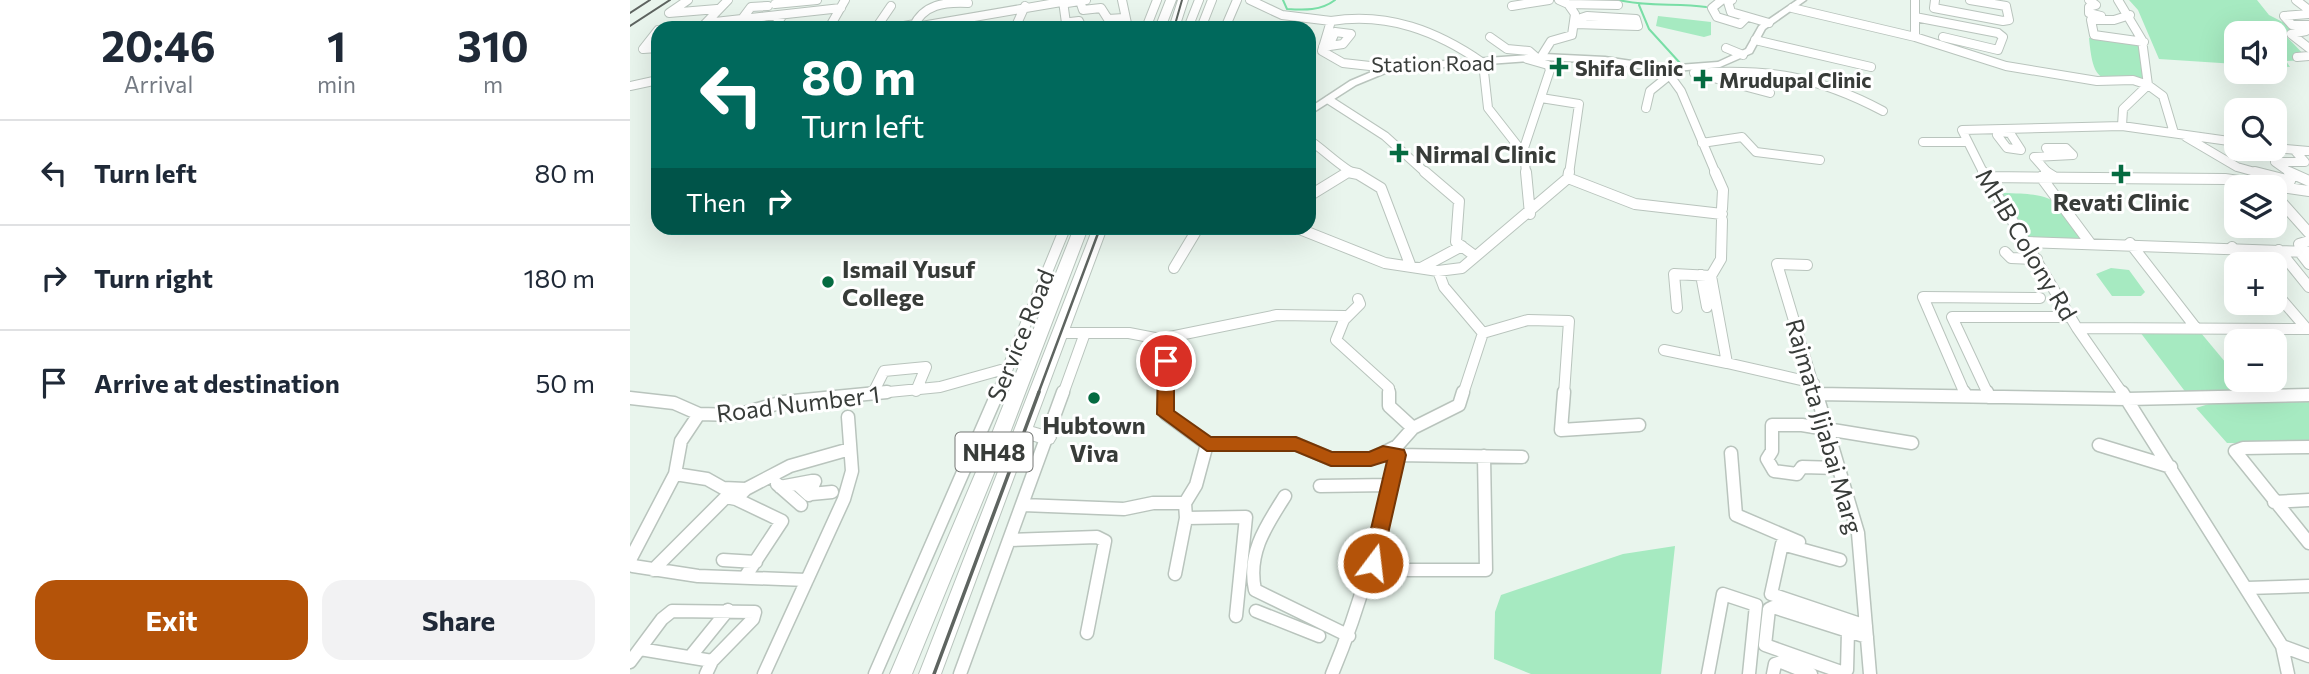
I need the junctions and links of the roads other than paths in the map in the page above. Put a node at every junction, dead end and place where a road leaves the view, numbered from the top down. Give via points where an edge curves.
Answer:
1 (688, 0) edge
2 (727, 0) edge
3 (734, 0) edge
4 (788, 0) edge
5 (817, 0) edge
6 (845, 0) edge
7 (1080, 0) edge
8 (1122, 0) edge
9 (1157, 0) edge
10 (1183, 0) edge
11 (1199, 0) edge
12 (1212, 0) edge
13 (1237, 0) edge
14 (1250, 0) edge
15 (1549, 0) edge
16 (1559, 0) edge
17 (1722, 0) edge
18 (1732, 0) edge
19 (1801, 0) edge
20 (1935, 0) edge
21 (1970, 0) edge
22 (1980, 0) edge
23 (2089, 0) edge
24 (2119, 0) edge
25 (2296, 0) edge
26 (969, 1) edge
27 (1171, 1) edge
28 (1532, 1) edge
29 (774, 2) edge
30 (1571, 2) edge
31 (1915, 2) edge
32 (1272, 3) edge
33 (925, 4) dead end
34 (1618, 5) dead end
35 (891, 6) dead end
36 (1062, 6) edge
37 (1513, 6) dead end
38 (1928, 6) dead end
39 (2006, 6) junction
40 (841, 8) junction
41 (1023, 8) junction
42 (1792, 8) junction
43 (2309, 12) edge
44 (920, 13) junction
45 (783, 15) junction
46 (2130, 15) junction
47 (763, 17) junction
48 (1746, 17) junction
49 (1915, 17) junction
50 (1124, 18) junction
51 (669, 19) dead end
52 (714, 19) edge
53 (949, 20) junction
54 (2114, 20) junction
55 (732, 21) edge
56 (742, 21) edge
57 (761, 21) edge
58 (778, 21) edge
59 (833, 21) edge
60 (881, 21) edge
61 (917, 21) edge
62 (944, 21) edge
63 (949, 21) edge
64 (1018, 21) edge
65 (1125, 21) edge
66 (1149, 21) edge
67 (1163, 21) edge
68 (1176, 21) edge
69 (1191, 21) edge
70 (1204, 21) edge
71 (1228, 21) edge
72 (1331, 21) junction
73 (1575, 22) junction
74 (1769, 23) junction
75 (2309, 28) edge
76 (1332, 32) junction
77 (2118, 33) dead end
78 (1915, 34) junction
79 (1930, 35) dead end
80 (1490, 37) dead end
81 (1942, 37) dead end
82 (651, 39) edge
83 (1755, 40) junction
84 (2144, 41) junction
85 (1326, 47) junction
86 (651, 48) edge
87 (1726, 48) dead end
88 (2309, 48) edge
89 (1536, 53) junction
90 (1743, 55) junction
91 (2309, 56) edge
92 (2297, 57) dead end
93 (1483, 63) junction
94 (1388, 68) junction
95 (1871, 68) dead end
96 (1689, 71) junction
97 (1668, 72) junction
98 (651, 80) edge
99 (630, 84) edge
100 (2148, 85) junction
101 (1770, 93) dead end
102 (1541, 98) junction
103 (1329, 100) junction
104 (1316, 108) edge
105 (1646, 108) dead end
106 (1883, 111) dead end
107 (2122, 126) junction
108 (2177, 133) junction
109 (2224, 140) edge
110 (1923, 142) dead end
111 (1967, 142) junction
112 (1702, 143) junction
113 (1316, 144) edge
114 (2287, 150) edge
115 (2295, 151) junction
116 (2309, 151) edge
117 (1524, 154) junction
118 (2052, 156) dead end
119 (1820, 160) dead end
120 (1348, 172) junction
121 (1986, 177) junction
122 (2041, 177) junction
123 (2054, 177) junction
124 (1568, 178) junction
125 (2290, 181) dead end
126 (2309, 181) edge
127 (2224, 182) edge
128 (2287, 188) edge
129 (2309, 191) edge
130 (1316, 193) edge
131 (2287, 208) edge
132 (1530, 214) junction
133 (1722, 215) junction
134 (2309, 233) edge
135 (1062, 235) edge
136 (1078, 235) edge
137 (1097, 235) edge
138 (1194, 235) edge
139 (1315, 235) edge
140 (2309, 241) edge
141 (2028, 242) junction
142 (2090, 243) junction
143 (2130, 243) junction
144 (1462, 246) junction
145 (2232, 247) junction
146 (2280, 250) junction
147 (2005, 252) dead end
148 (2237, 252) edge
149 (2304, 252) edge
150 (1475, 256) junction
151 (2037, 259) junction
152 (2309, 264) edge
153 (1807, 265) dead end
154 (1174, 268) dead end
155 (1416, 268) junction
156 (1438, 271) junction
157 (1706, 276) junction
158 (2309, 287) edge
159 (2040, 298) dead end
160 (1358, 299) dead end
161 (2287, 305) edge
162 (1707, 307) dead end
163 (1677, 308) dead end
164 (1345, 316) junction
165 (2074, 323) junction
166 (2196, 328) junction
167 (2308, 329) edge
168 (1060, 333) junction
169 (1085, 333) junction
170 (1483, 333) junction
171 (1160, 339) junction
172 (1664, 350) dead end
173 (1727, 363) junction
174 (1008, 368) junction
175 (918, 387) junction
176 (1815, 389) junction
177 (874, 390) junction
178 (1964, 391) junction
179 (1987, 392) junction
180 (2309, 395) edge
181 (630, 398) edge
182 (2127, 399) junction
183 (699, 414) junction
184 (848, 417) dead end
185 (1639, 425) dead end
186 (1413, 428) junction
187 (1022, 430) junction
188 (1827, 430) junction
189 (1047, 438) junction
190 (1912, 443) dead end
191 (1207, 444) junction
192 (2099, 445) dead end
193 (2309, 447) edge
194 (850, 449) junction
195 (1731, 453) dead end
196 (1390, 454) junction
197 (1483, 456) junction
198 (1522, 457) dead end
199 (2171, 467) junction
200 (1839, 468) junction
201 (675, 474) junction
202 (770, 477) junction
203 (1390, 485) junction
204 (1320, 486) dead end
205 (780, 487) junction
206 (746, 489) junction
207 (832, 492) dead end
208 (1284, 496) dead end
209 (736, 499) junction
210 (2309, 500) edge
211 (2274, 502) junction
212 (1185, 503) junction
213 (801, 505) dead end
214 (1023, 505) junction
215 (1186, 518) junction
216 (1010, 540) junction
217 (2309, 543) edge
218 (630, 560) edge
219 (723, 560) dead end
220 (1840, 560) junction
221 (756, 562) junction
222 (1860, 569) junction
223 (653, 570) junction
224 (1371, 570) junction
225 (1175, 574) dead end
226 (745, 578) junction
227 (807, 579) junction
228 (2309, 586) edge
229 (2247, 588) junction
230 (728, 610) junction
231 (1256, 611) dead end
232 (1236, 616) dead end
233 (1290, 617) junction
234 (1848, 631) junction
235 (1866, 631) junction
236 (1087, 633) dead end
237 (1319, 636) dead end
238 (1349, 636) junction
239 (2283, 646) junction
240 (640, 649) junction
241 (2309, 656) edge
242 (690, 657) junction
243 (630, 662) edge
244 (709, 668) edge
245 (1804, 673) edge
246 (764, 674) edge
247 (875, 674) edge
248 (901, 674) edge
249 (930, 674) edge
250 (960, 674) edge
251 (1332, 674) edge
252 (1708, 674) edge
253 (1749, 674) edge
254 (1773, 674) edge
255 (1870, 674) edge
256 (2288, 674) edge

1 - 52 street via 669,13
2 - 52 street
3 - 52 street
4 - 29 street
5 - 29 street
6 - 40 street
7 - 36 street
7 - 50 street via 1083,10 1101,8 1108,19
8 - 50 street
9 - 66 street
10 - 68 highway
11 - 69 street
12 - 70 street
13 - 71 street
14 - 32 street
15 - 28 street
16 - 30 street
17 - 48 street via 1712,8 1717,17 1741,24
18 - 48 street via 1728,2 1730,12
19 - 42 main road
20 - 39 street via 1934,8 2006,21
21 - 39 street
22 - 39 street
23 - 24 street via 2096,5 2089,7 2089,13 2111,18 2121,15
24 - 46 street
25 - 43 street
26 - 44 street via 944,1
26 - 53 street
27 - 67 highway
28 - 37 street
29 - 47 street
29 - 56 street via 751,8
30 - 34 street
30 - 73 street
31 - 38 street
31 - 49 street
32 - 72 street via 1289,16
33 - 44 street
35 - 60 street
36 - 41 street
40 - 45 street
40 - 59 street
41 - 53 street
41 - 63 street
41 - 64 street
42 - 74 main road
42 - 78 street
43 - 75 street via 2284,16 2292,24
44 - 61 street
45 - 47 street
45 - 58 street
46 - 54 street
46 - 84 street
47 - 57 street
48 - 74 street
49 - 78 street
49 - 81 street via 2003,37 1998,50
50 - 65 street
51 - 52 street
52 - 55 street
53 - 62 street
54 - 77 street
54 - 84 street via 2091,19 2094,35
72 - 76 street
72 - 93 street via 1378,17 1453,41
73 - 73 street via 1638,26 1636,19 1587,16
73 - 89 street via 1572,36 1551,41
74 - 83 main road
75 - 88 street via 2291,34
76 - 85 street
76 - 85 street via 1351,35 1343,44
78 - 79 street
78 - 100 street via 2006,66
80 - 89 street via 1507,48
82 - 86 street via 643,49
83 - 90 main road
83 - 95 street
84 - 100 street
85 - 94 street, Station Road via 1322,51 1331,59
87 - 90 street
89 - 93 main road, Station Road
89 - 97 main road, Station Road
89 - 102 street via 1550,70
90 - 96 main road, Station Road
91 - 92 street
93 - 94 main road, Station Road
93 - 117 street via 1488,108
94 - 103 main road via 1353,83
96 - 97 main road, Station Road
96 - 101 street
96 - 106 street via 1793,73
97 - 105 street via 1650,92
97 - 112 street via 1681,91
98 - 99 street
100 - 107 street via 2123,109
100 - 108 street via 2163,96
102 - 117 street
102 - 124 street via 1580,104
103 - 104 main road
103 - 144 street via 1372,126 1459,201 1456,242
107 - 108 street, MHB Colony Rd
107 - 111 street, MHB Colony Rd via 1966,128 1962,134
108 - 109 street, MHB Colony Rd
108 - 125 street via 2232,165
110 - 111 street
111 - 121 street, MHB Colony Rd
112 - 119 street via 1742,137 1756,152
112 - 133 street via 1723,190
113 - 120 street
114 - 115 street
115 - 116 street
115 - 126 street via 2305,162 2275,162
117 - 132 street
118 - 123 street via 2034,158
120 - 130 street
120 - 155 street via 1381,188
121 - 122 street
121 - 141 street, MHB Colony Rd
122 - 123 street
122 - 142 street
123 - 127 street
124 - 132 street
124 - 133 street via 1635,204
128 - 129 street
131 - 134 street
132 - 150 street
133 - 157 street via 1721,259
135 - 174 street, Service Road
136 - 248 highway, NH48
137 - 168 highway, NH48
138 - 154 street
139 - 155 street via 1385,263
140 - 149 street via 2300,244
141 - 142 street
141 - 151 street, MHB Colony Rd
142 - 143 street
143 - 145 street
143 - 166 street
144 - 150 street
144 - 155 street
145 - 146 street
145 - 148 street
146 - 149 street
146 - 158 street
147 - 151 street via 2011,258
149 - 152 street
150 - 156 street via 1462,268
151 - 165 street, MHB Colony Rd
153 - 176 street, Rajmata Jijabai Marg via 1777,264
155 - 156 street
156 - 170 street via 1444,287
157 - 162 street
157 - 163 street via 1674,274
157 - 173 street
159 - 178 street via 1923,298
160 - 164 street via 1360,304
161 - 167 street
164 - 171 street via 1326,312 1263,317
164 - 186 street via 1336,340 1389,388 1389,406
165 - 166 street
165 - 179 street via 1952,317
165 - 182 street, MHB Colony Rd
166 - 167 street
168 - 169 street
168 - 187 highway, NH48
169 - 171 street via 1129,333
169 - 189 street
170 - 185 street via 1528,320 1569,321 1561,430
170 - 186 street via 1459,405
171 - 191 street via 1166,361 1166,414
172 - 173 street
173 - 176 street
174 - 175 street, Road Number 1
174 - 247 street, Service Road
175 - 177 street, Road Number 1
175 - 177 street via 926,367 886,370
176 - 178 street
176 - 188 street, Rajmata Jijabai Marg
177 - 183 street, Road Number 1 via 783,402 737,415
178 - 179 street
179 - 182 street
180 - 182 street
181 - 183 street, Road Number 1 via 674,403
182 - 199 street, MHB Colony Rd
183 - 201 street via 681,441
184 - 194 street
186 - 196 street
187 - 189 highway
187 - 249 highway, NH48
188 - 190 street
188 - 200 street, Rajmata Jijabai Marg
188 - 200 street via 1772,425 1769,464 1777,472 1797,474 1802,467
189 - 214 street
191 - 196 street via 1296,444 1331,459
191 - 212 street via 1202,470
192 - 199 street
193 - 211 street via 2235,449
194 - 202 street via 790,466
194 - 227 street via 852,471 844,499
195 - 220 street via 1736,515
196 - 197 street
196 - 203 street
197 - 198 street
197 - 224 street via 1486,570
199 - 229 street, MHB Colony Rd
200 - 222 street, Rajmata Jijabai Marg via 1858,533
201 - 206 street via 699,477 723,488
201 - 218 street
202 - 205 street
202 - 206 street
203 - 204 street
203 - 224 street
205 - 207 street via 815,481 811,494
205 - 213 street
206 - 209 street
208 - 233 street via 1255,546 1251,574 1255,590
209 - 221 street via 782,520
209 - 223 street via 725,498
210 - 211 street
211 - 217 street
212 - 214 street via 1124,509
212 - 215 street
214 - 216 street
215 - 225 street
215 - 232 street via 1247,517
216 - 236 street via 1097,537 1105,541
216 - 250 street
218 - 223 street via 633,566
219 - 221 street
220 - 222 street
220 - 235 street via 1780,545 1770,594
221 - 226 street
222 - 235 street, Rajmata Jijabai Marg
223 - 226 street
224 - 238 street
226 - 227 street
227 - 246 street
228 - 229 street
229 - 239 street, MHB Colony Rd
230 - 240 street via 672,611
230 - 242 street
230 - 244 street via 756,615
231 - 233 street
233 - 237 street
233 - 238 street
234 - 234 street via 1771,607 1765,645 1844,673
234 - 235 street
235 - 255 street, Rajmata Jijabai Marg
238 - 251 street
239 - 241 street
239 - 256 street
240 - 242 street
240 - 243 street
242 - 244 street
245 - 254 street via 1778,663
252 - 253 street via 1723,594 1756,605

